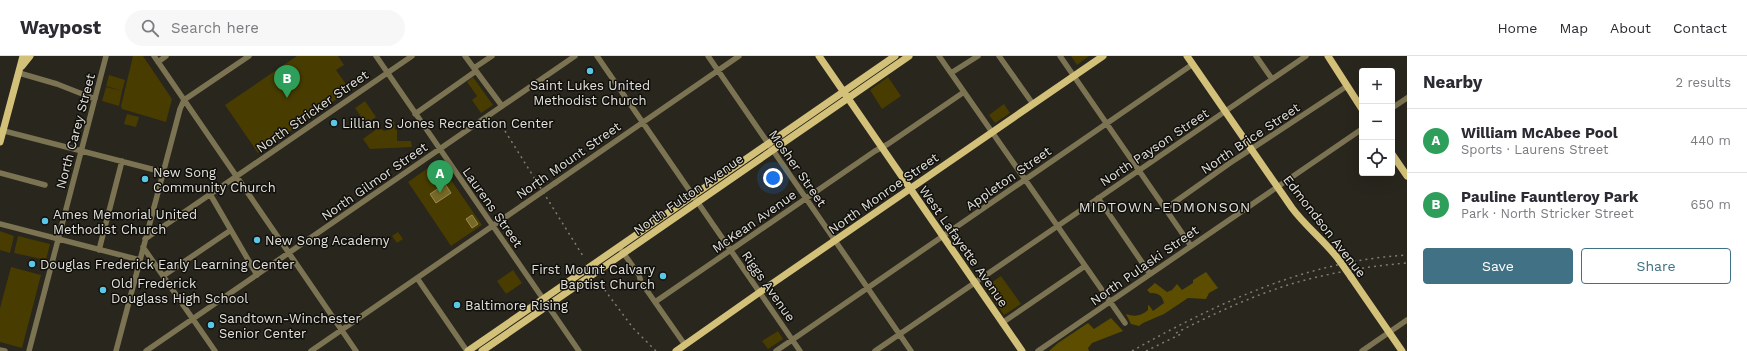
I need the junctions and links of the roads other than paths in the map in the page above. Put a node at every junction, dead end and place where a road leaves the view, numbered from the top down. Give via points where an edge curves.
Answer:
1 (23, 56) edge
2 (30, 56) edge
3 (106, 56) edge
4 (154, 56) edge
5 (166, 56) edge
6 (248, 56) edge
7 (376, 56) edge
8 (412, 56) edge
9 (465, 56) edge
10 (492, 56) edge
11 (575, 56) edge
12 (597, 56) edge
13 (708, 56) edge
14 (739, 56) edge
15 (818, 56) edge
16 (895, 56) edge
17 (909, 56) edge
18 (940, 56) edge
19 (978, 56) edge
20 (1000, 56) edge
21 (1060, 56) edge
22 (1103, 56) edge
23 (1187, 56) edge
24 (1256, 56) edge
25 (1306, 56) edge
26 (1322, 56) edge
27 (1328, 56) edge
28 (158, 62) junction
29 (1193, 64) junction
30 (475, 70) junction
31 (19, 71) junction
32 (718, 71) junction
33 (387, 73) junction
34 (951, 73) junction
35 (1074, 76) junction
36 (1342, 78) junction
37 (1272, 79) junction
38 (1347, 86) junction
39 (964, 92) junction
40 (845, 95) junction
41 (1407, 98) edge
42 (95, 99) junction
43 (184, 100) junction
44 (1033, 104) junction
45 (1359, 104) edge
46 (502, 106) junction
47 (1395, 106) edge
48 (1226, 111) junction
49 (415, 114) junction
50 (642, 122) junction
51 (1106, 123) junction
52 (2, 130) edge
53 (1359, 131) edge
54 (992, 132) junction
55 (0, 142) edge
56 (768, 143) junction
57 (882, 148) junction
58 (440, 149) junction
59 (1252, 149) junction
60 (773, 150) junction
61 (81, 151) junction
62 (1395, 158) edge
63 (122, 161) junction
64 (1139, 170) junction
65 (163, 172) junction
66 (0, 173) edge
67 (1407, 176) edge
68 (237, 177) junction
69 (1025, 179) junction
70 (45, 185) dead end
71 (1278, 186) junction
72 (910, 189) junction
73 (210, 194) junction
74 (692, 195) junction
75 (806, 198) junction
76 (1098, 198) junction
77 (698, 202) junction
78 (1165, 209) junction
79 (0, 224) edge
80 (492, 226) junction
81 (1058, 226) junction
82 (231, 230) junction
83 (943, 236) junction
84 (145, 239) junction
85 (58, 240) junction
86 (835, 241) junction
87 (619, 246) junction
88 (1191, 246) junction
89 (143, 247) junction
90 (99, 250) junction
91 (731, 250) junction
92 (289, 253) junction
93 (624, 253) junction
94 (140, 260) junction
95 (1085, 266) junction
96 (1150, 274) junction
97 (257, 275) junction
98 (163, 276) junction
99 (417, 278) junction
100 (975, 283) junction
101 (868, 288) junction
102 (760, 292) junction
103 (543, 299) junction
104 (655, 302) junction
105 (1110, 302) junction
106 (548, 306) junction
107 (193, 319) junction
108 (1407, 320) edge
109 (1125, 323) dead end
110 (342, 330) junction
111 (1389, 332) junction
112 (900, 334) junction
113 (793, 340) junction
114 (685, 345) junction
115 (0, 350) edge
116 (5, 351) edge
117 (29, 351) edge
118 (116, 351) edge
119 (146, 351) edge
120 (215, 351) edge
121 (311, 351) edge
122 (356, 351) edge
123 (468, 351) edge
124 (482, 351) edge
125 (579, 351) edge
126 (676, 351) edge
127 (776, 351) edge
128 (800, 351) edge
129 (875, 351) edge
130 (911, 351) edge
131 (1022, 351) edge
132 (1038, 351) edge
133 (1362, 351) edge
134 (1402, 351) edge

1 - 31 main road
2 - 31 main road
3 - 42 street, North Carey Street
4 - 28 street
5 - 28 street
6 - 43 street
7 - 33 street, Laurens Street
8 - 33 street, North Stricker Street
9 - 30 street
10 - 30 street
11 - 46 street, North Gilmor Street
12 - 50 street, Riggs Avenue
13 - 32 street, Mosher Street
14 - 32 street, North Mount Street
15 - 40 main road, West Lafayette Avenue
16 - 40 main road, North Fulton Avenue
17 - 40 main road, North Fulton Avenue
18 - 34 street
19 - 34 street
20 - 44 street
21 - 35 street
22 - 35 main road, North Monroe Street
23 - 29 main road, Edmondson Avenue
24 - 37 street
25 - 37 street, North Payson Street
26 - 36 main road via 1332,70
27 - 36 main road
28 - 43 street
29 - 48 main road, Edmondson Avenue
29 - 51 street, Appleton Street
30 - 46 street
30 - 49 street
31 - 42 street
31 - 52 main road
32 - 50 street, North Mount Street
32 - 56 street, Mosher Street
33 - 49 street, Laurens Street
33 - 68 street, North Stricker Street
34 - 39 street
35 - 44 main road, North Monroe Street
35 - 51 street
36 - 38 main road
37 - 48 street, North Payson Street
38 - 45 main road
38 - 59 street, North Brice Street
39 - 54 street
39 - 57 street, McKean Avenue
40 - 56 main road, North Fulton Avenue
40 - 57 main road, West Lafayette Avenue
40 - 60 main road, North Fulton Avenue
41 - 47 street
42 - 61 street, North Carey Street
43 - 65 street
43 - 68 street
44 - 54 main road, North Monroe Street
46 - 58 street, North Gilmor Street
48 - 59 main road, Edmondson Avenue
48 - 64 street, North Payson Street
49 - 58 street, Laurens Street
50 - 74 street, Riggs Avenue
50 - 80 street, North Mount Street, bridge
51 - 64 street
51 - 69 street, Appleton Street
52 - 55 main road
52 - 61 street
53 - 71 street, North Pulaski Street
54 - 69 street
54 - 72 main road, North Monroe Street
56 - 60 street, Mosher Street
56 - 74 main road, North Fulton Avenue
57 - 72 main road, West Lafayette Avenue
57 - 75 street, McKean Avenue
58 - 80 street, Laurens Street
58 - 92 street, North Gilmor Street
59 - 71 main road, Edmondson Avenue
59 - 78 street, North Brice Street
60 - 75 street, Mosher Street
60 - 77 main road, North Fulton Avenue
61 - 63 street
61 - 85 street, North Carey Street
62 - 67 main road
63 - 65 street
63 - 90 street
64 - 76 street, North Payson Street
64 - 78 street
65 - 84 street
66 - 70 street
68 - 73 street, North Stricker Street
68 - 92 street
69 - 81 street
69 - 83 street, Appleton Street
71 - 88 street, North Pulaski Street
71 - 111 main road, Edmondson Avenue, bridge via 1300,219 1339,260
72 - 83 main road, West Lafayette Avenue
72 - 86 main road, North Monroe Street
73 - 82 street
73 - 84 street, North Stricker Street
74 - 77 street, Riggs Avenue
74 - 87 main road, North Fulton Avenue
75 - 86 street, Mosher Street
75 - 91 street, McKean Avenue
76 - 81 street, North Payson Street
76 - 96 street
77 - 91 street, Riggs Avenue
77 - 93 main road, North Fulton Avenue
78 - 88 street
79 - 85 street
80 - 99 street, North Mount Street
80 - 103 street, Laurens Street
81 - 95 street
81 - 100 street, North Payson Street
82 - 97 street
82 - 98 street
83 - 100 main road, West Lafayette Avenue
83 - 101 street, Appleton Street
84 - 89 street
85 - 90 street
85 - 117 street, North Carey Street
86 - 101 street, Mosher Street
86 - 102 main road, North Monroe Street
87 - 93 street
87 - 103 main road, North Fulton Avenue
88 - 96 street, North Pulaski Street
89 - 94 street
89 - 98 street
90 - 94 street
91 - 102 street, Riggs Avenue
91 - 104 street, McKean Avenue
92 - 97 street, North Gilmor Street
92 - 110 street
93 - 104 street
93 - 106 main road, North Fulton Avenue
94 - 118 street
95 - 105 street
95 - 131 street, West Lafayette Avenue via 1002,322
96 - 105 street, North Pulaski Street
97 - 107 street, North Gilmor Street
98 - 107 street
99 - 110 street, North Mount Street
99 - 123 street
100 - 112 street, North Payson Street
100 - 131 main road, West Lafayette Avenue
101 - 112 street, Mosher Street
101 - 113 street, Appleton Street
102 - 113 street, Riggs Avenue
102 - 114 main road, North Monroe Street
103 - 106 street, Laurens Street
103 - 123 main road, North Fulton Avenue
104 - 114 street
105 - 109 street
105 - 132 street, North Pulaski Street
106 - 124 main road, North Fulton Avenue
106 - 125 street, Laurens Street
107 - 119 street, North Gilmor Street
107 - 120 street
108 - 111 street
110 - 121 street, North Mount Street
110 - 122 street
111 - 133 street
111 - 134 main road, Edmondson Avenue
112 - 129 street, North Payson Street
112 - 130 street, Mosher Street
113 - 127 street, Appleton Street
113 - 128 street, Riggs Avenue
114 - 126 main road, North Monroe Street
115 - 116 street

